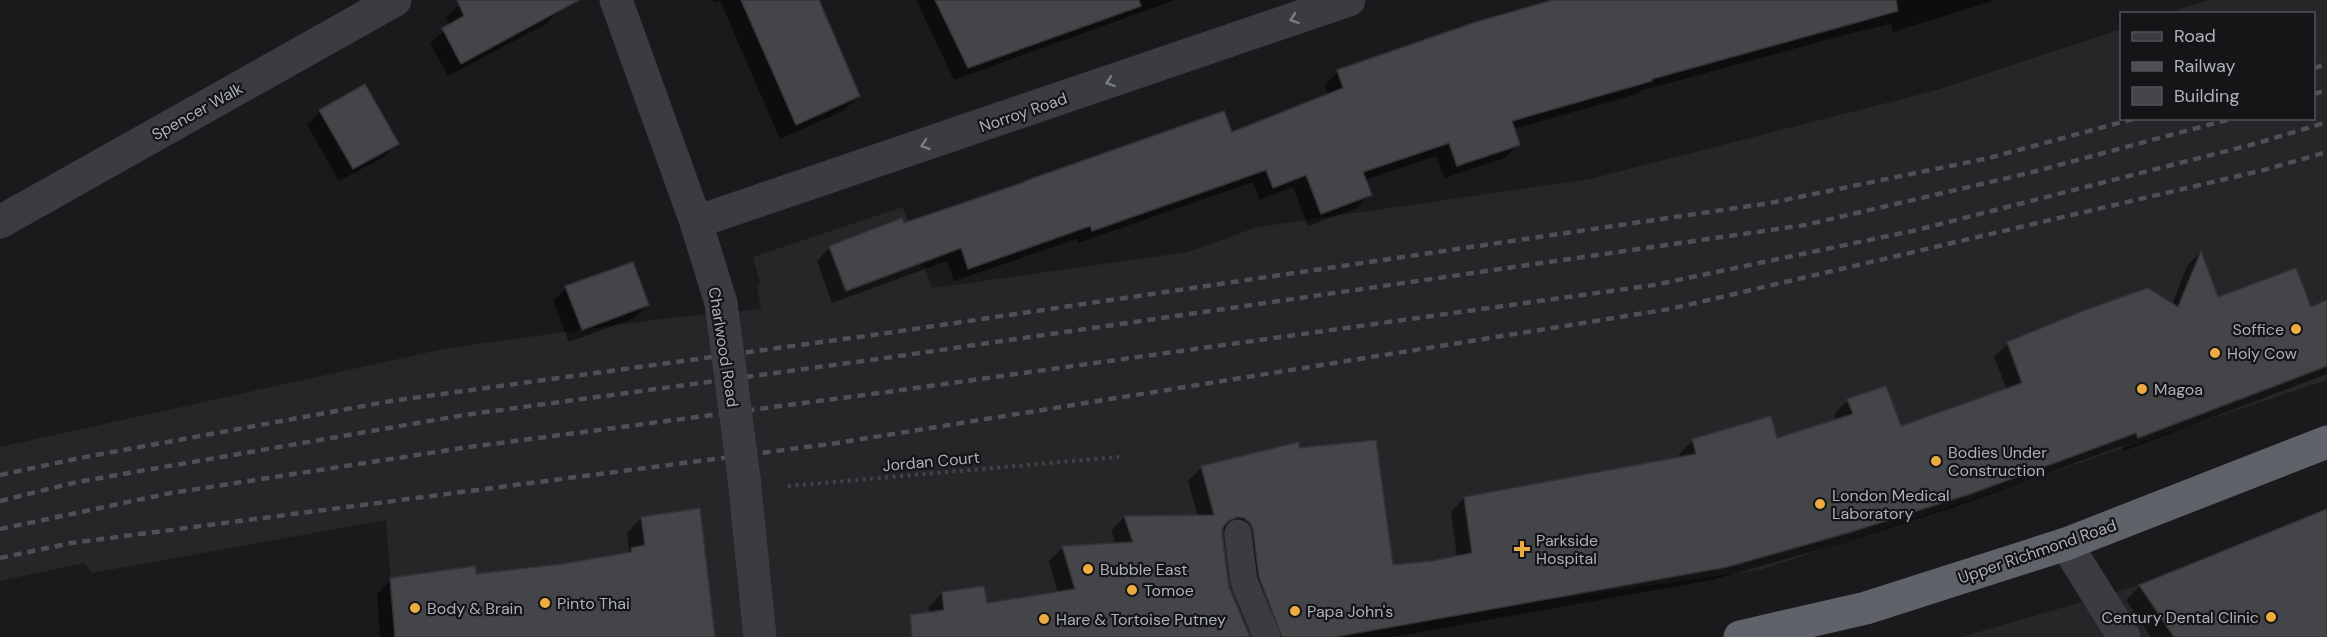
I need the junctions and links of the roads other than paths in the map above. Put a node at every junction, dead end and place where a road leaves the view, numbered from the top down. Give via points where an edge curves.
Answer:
1 (395, 0) edge
2 (616, 0) edge
3 (1349, 0) edge
4 (0, 222) edge
5 (696, 222) junction
6 (2327, 441) edge
7 (1238, 533) dead end
8 (2066, 543) junction
9 (760, 637) edge
10 (1267, 637) edge
11 (1740, 637) edge
12 (2124, 637) edge

1 - 4 street, Spencer Walk
2 - 5 street, Charlwood Road
3 -> 5 street, Norroy Road
5 - 9 street, Charlwood Road, bridge via 721,303
6 - 8 highway, Upper Richmond Road
7 - 10 lane via 1244,581
8 - 11 highway, Upper Richmond Road via 1866,608
8 - 12 street

